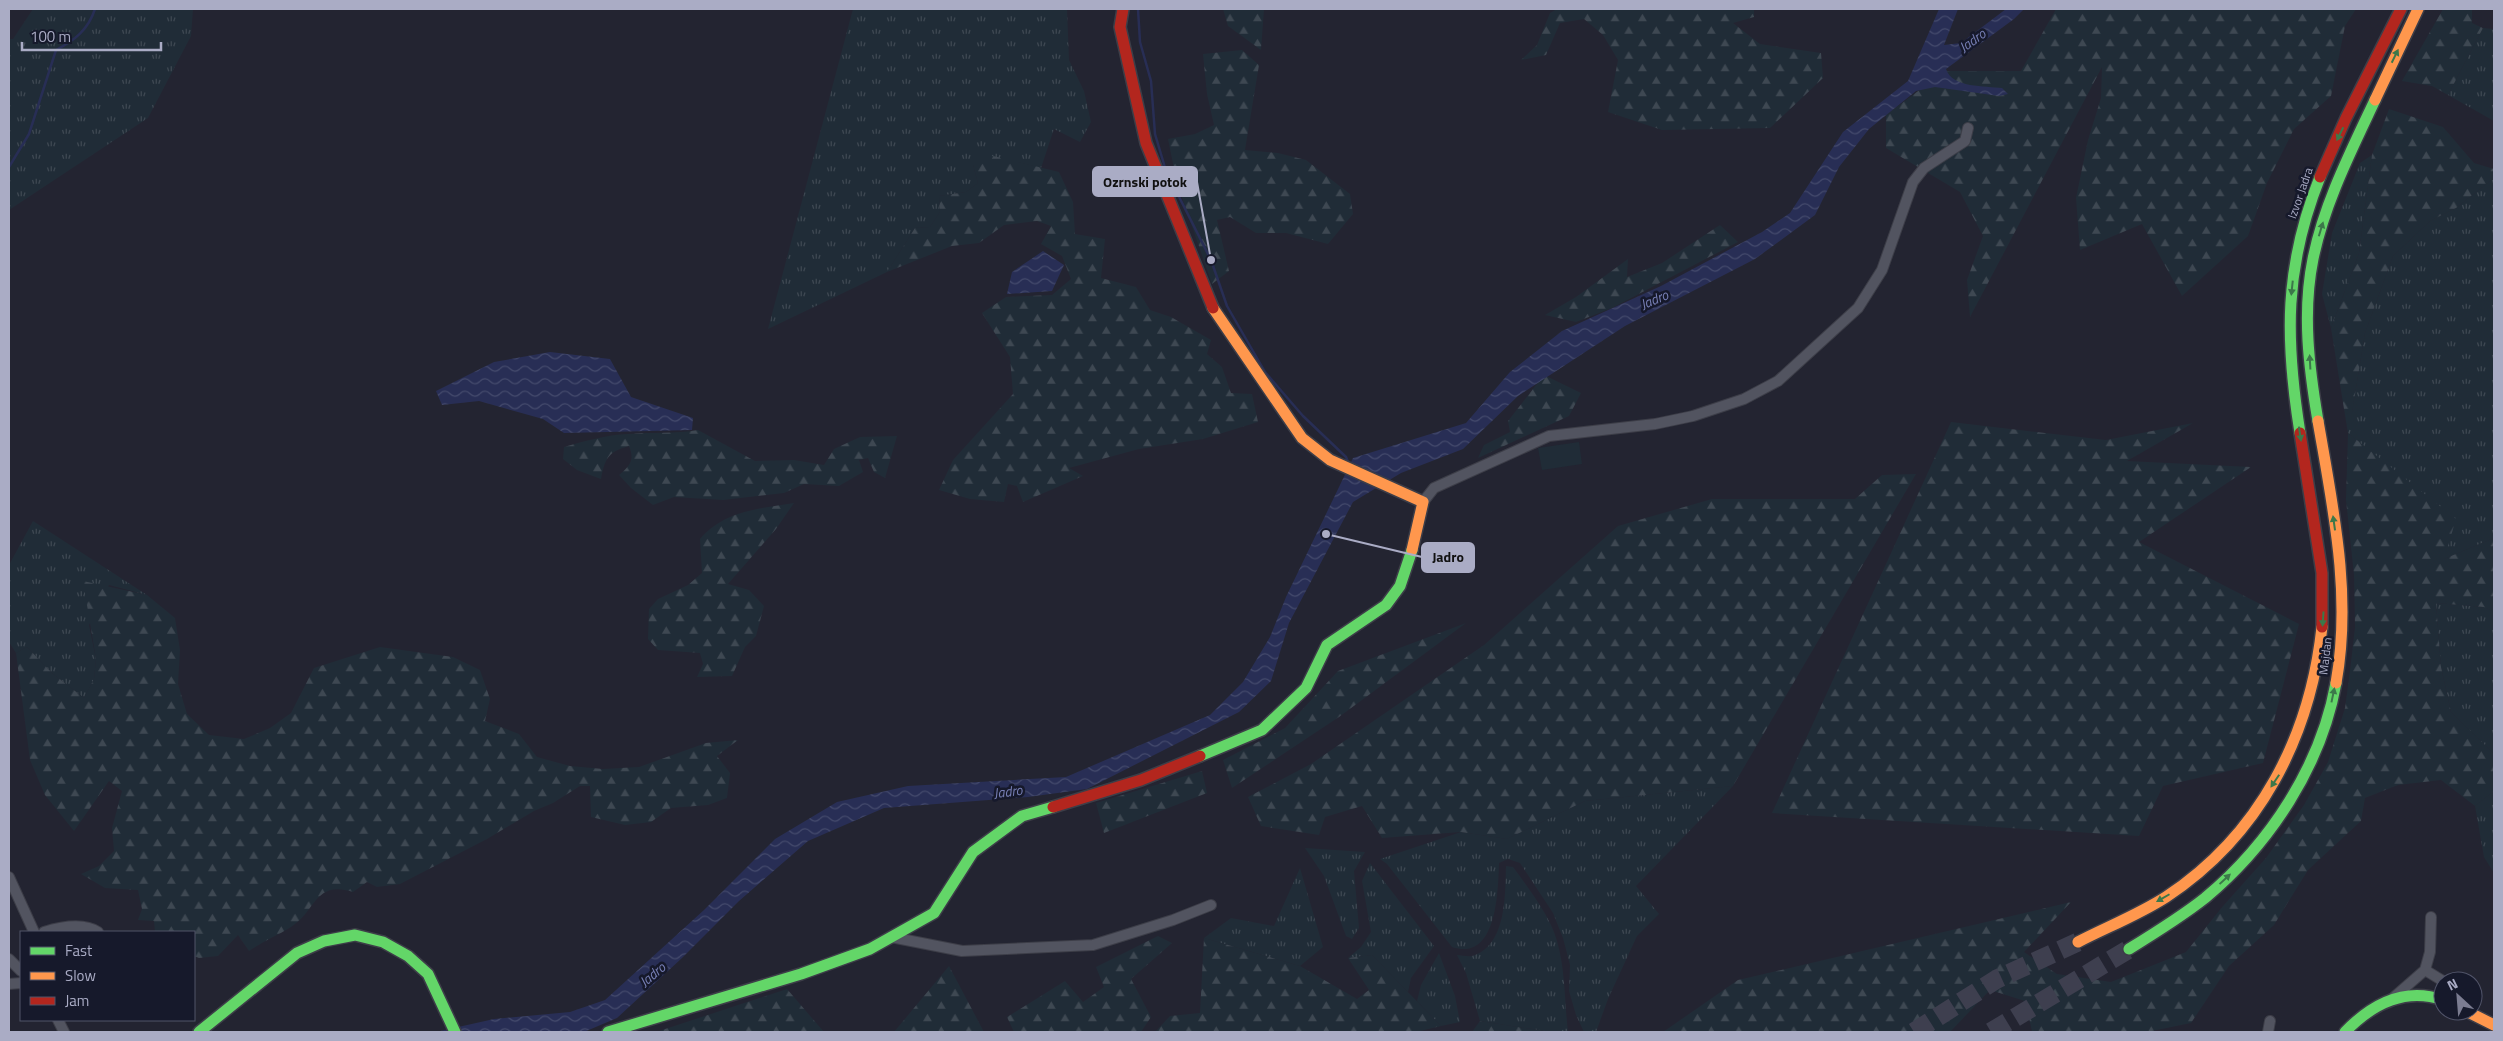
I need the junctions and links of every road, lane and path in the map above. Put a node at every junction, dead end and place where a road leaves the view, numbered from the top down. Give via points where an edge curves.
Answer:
1 (1123, 9) edge
2 (2401, 9) edge
3 (2418, 9) edge
4 (1968, 128) dead end
5 (1423, 502) junction
6 (2322, 570) joint
7 (9, 877) edge
8 (1212, 905) dead end
9 (2431, 917) dead end
10 (34, 931) edge
11 (48, 931) edge
12 (96, 931) edge
13 (891, 937) junction
14 (2078, 942) tunnel mouth
15 (2129, 949) tunnel mouth
16 (9, 959) edge
17 (20, 970) edge
18 (2425, 970) junction
19 (2433, 975) edge
20 (2433, 997) edge
21 (2390, 1000) junction
22 (2270, 1021) dead end
23 (453, 1027) edge
24 (199, 1032) edge
25 (608, 1032) edge
26 (2268, 1032) edge
27 (2345, 1032) edge

1 - 5 main road via 1120,27 1146,143 1215,313 1302,438 1330,460
2 -> 6 main road, Izvor Jadra via 2320,175 2305,217 2294,265 2289,312 2294,386
15 -> 3 main road, Majdan via 2208,895 2274,826 2304,779 2330,708 2339,668 2343,618 2341,571 2311,369 2310,277 2320,231 2335,189
4 - 5 street via 1965,141 1924,168 1913,182 1882,270 1858,308 1778,380 1744,400 1693,416 1656,424 1549,436 1434,488
5 - 13 main road via 1416,538 1400,586 1386,605 1327,645 1306,688 1262,730 1140,780 1022,816 973,852 934,913
6 -> 14 main road, Majdan via 2322,638 2313,690 2286,765 2249,819 2208,864 2176,890
7 - 10 street
8 - 13 street via 1093,945 962,951
9 - 18 street via 2430,952
11 - 12 street via 69,926
13 - 25 main road via 870,949 801,974
16 - 17 street
18 - 19 street
18 - 21 street
20 - 21 main road via 2414,995
21 - 27 main road via 2371,1009
22 - 26 street
23 - 24 main road via 428,974 408,956 382,942 355,935 324,941 297,953

